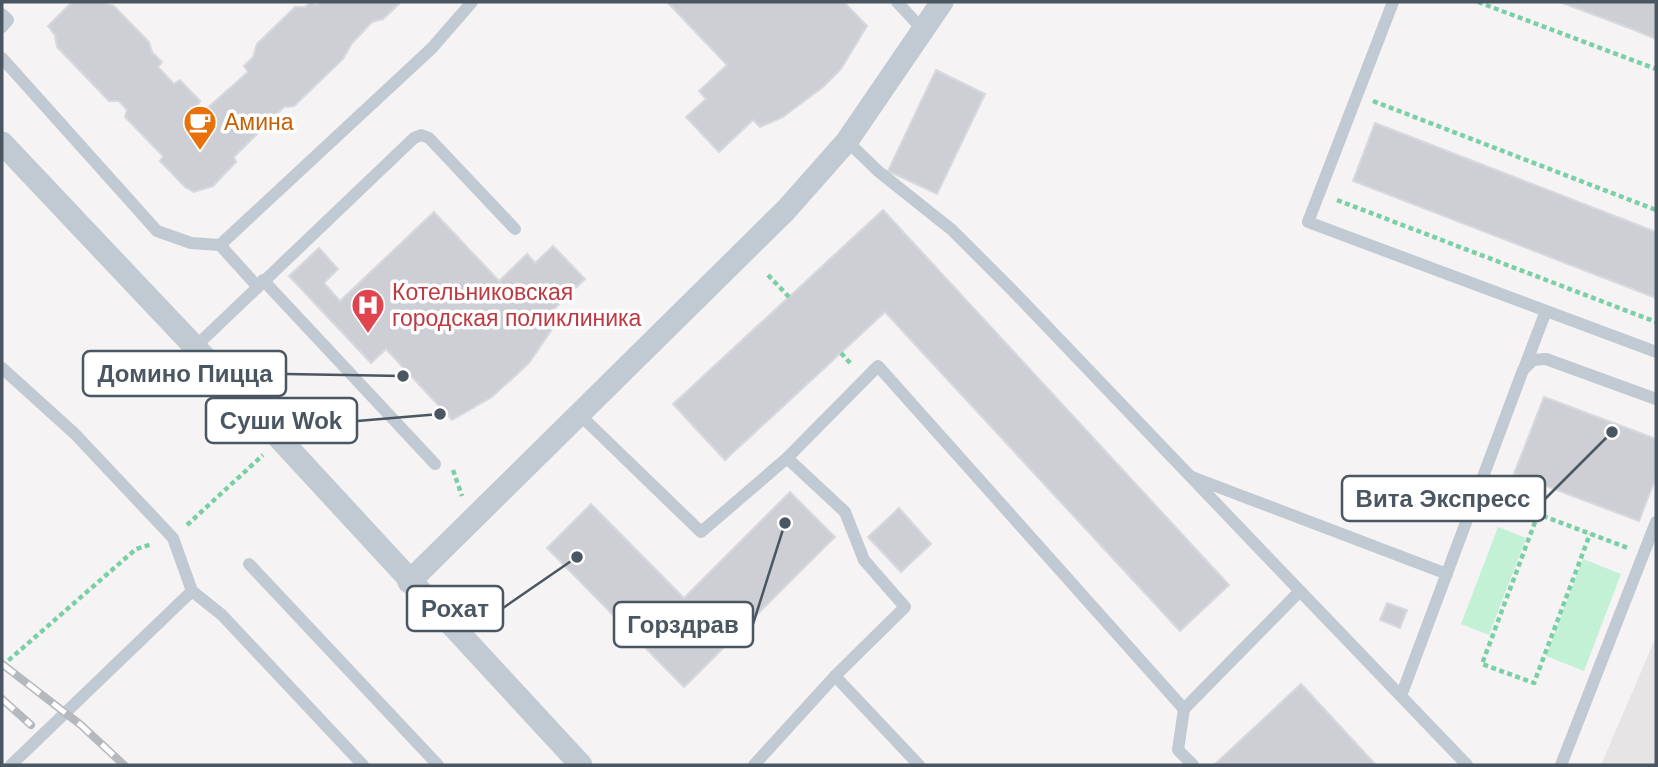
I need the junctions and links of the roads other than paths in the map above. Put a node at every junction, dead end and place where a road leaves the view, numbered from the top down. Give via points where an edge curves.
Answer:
1 (472, 2) edge
2 (897, 2) edge
3 (942, 2) edge
4 (1393, 2) edge
5 (2, 14) edge
6 (2, 27) edge
7 (924, 31) junction
8 (2, 58) edge
9 (847, 141) junction
10 (2, 143) edge
11 (515, 229) dead end
12 (220, 245) junction
13 (260, 283) junction
14 (1546, 311) junction
15 (195, 347) junction
16 (1656, 352) edge
17 (2, 368) edge
18 (1523, 370) junction
19 (1656, 399) edge
20 (578, 413) junction
21 (787, 458) junction
22 (435, 464) dead end
23 (1189, 475) junction
24 (1656, 522) edge
25 (249, 564) dead end
26 (1447, 574) junction
27 (409, 582) junction
28 (192, 591) junction
29 (1300, 591) junction
30 (835, 676) junction
31 (1401, 696) junction
32 (1184, 709) junction
33 (11, 765) edge
34 (363, 765) edge
35 (438, 765) edge
36 (581, 765) edge
37 (754, 765) edge
38 (919, 765) edge
39 (1193, 765) edge
40 (1467, 765) edge
41 (1562, 765) edge

1 - 12 lane via 432,48
2 - 7 lane
3 - 7 street
4 - 14 lane via 1308,222
5 - 6 lane via 8,20
7 - 9 street
8 - 12 lane via 157,231 191,243
9 - 20 street via 786,209
9 - 23 lane via 952,230
10 - 15 street
11 - 13 lane via 429,138 421,135
12 - 13 lane
13 - 15 lane
13 - 22 lane
14 - 16 lane
14 - 18 lane
15 - 27 street
17 - 28 lane via 75,434 173,538
18 - 19 lane via 1533,360 1545,359
18 - 26 lane
20 - 21 lane via 701,532
20 - 27 street
21 - 30 lane via 845,512 864,560 905,607
21 - 32 lane via 878,366
23 - 26 lane
23 - 29 lane
24 - 41 lane
25 - 35 lane
26 - 31 lane
27 - 36 street
28 - 33 lane
28 - 34 lane via 222,615
29 - 31 lane
29 - 32 lane
30 - 37 lane
30 - 38 lane
31 - 40 lane
32 - 39 lane via 1178,750

